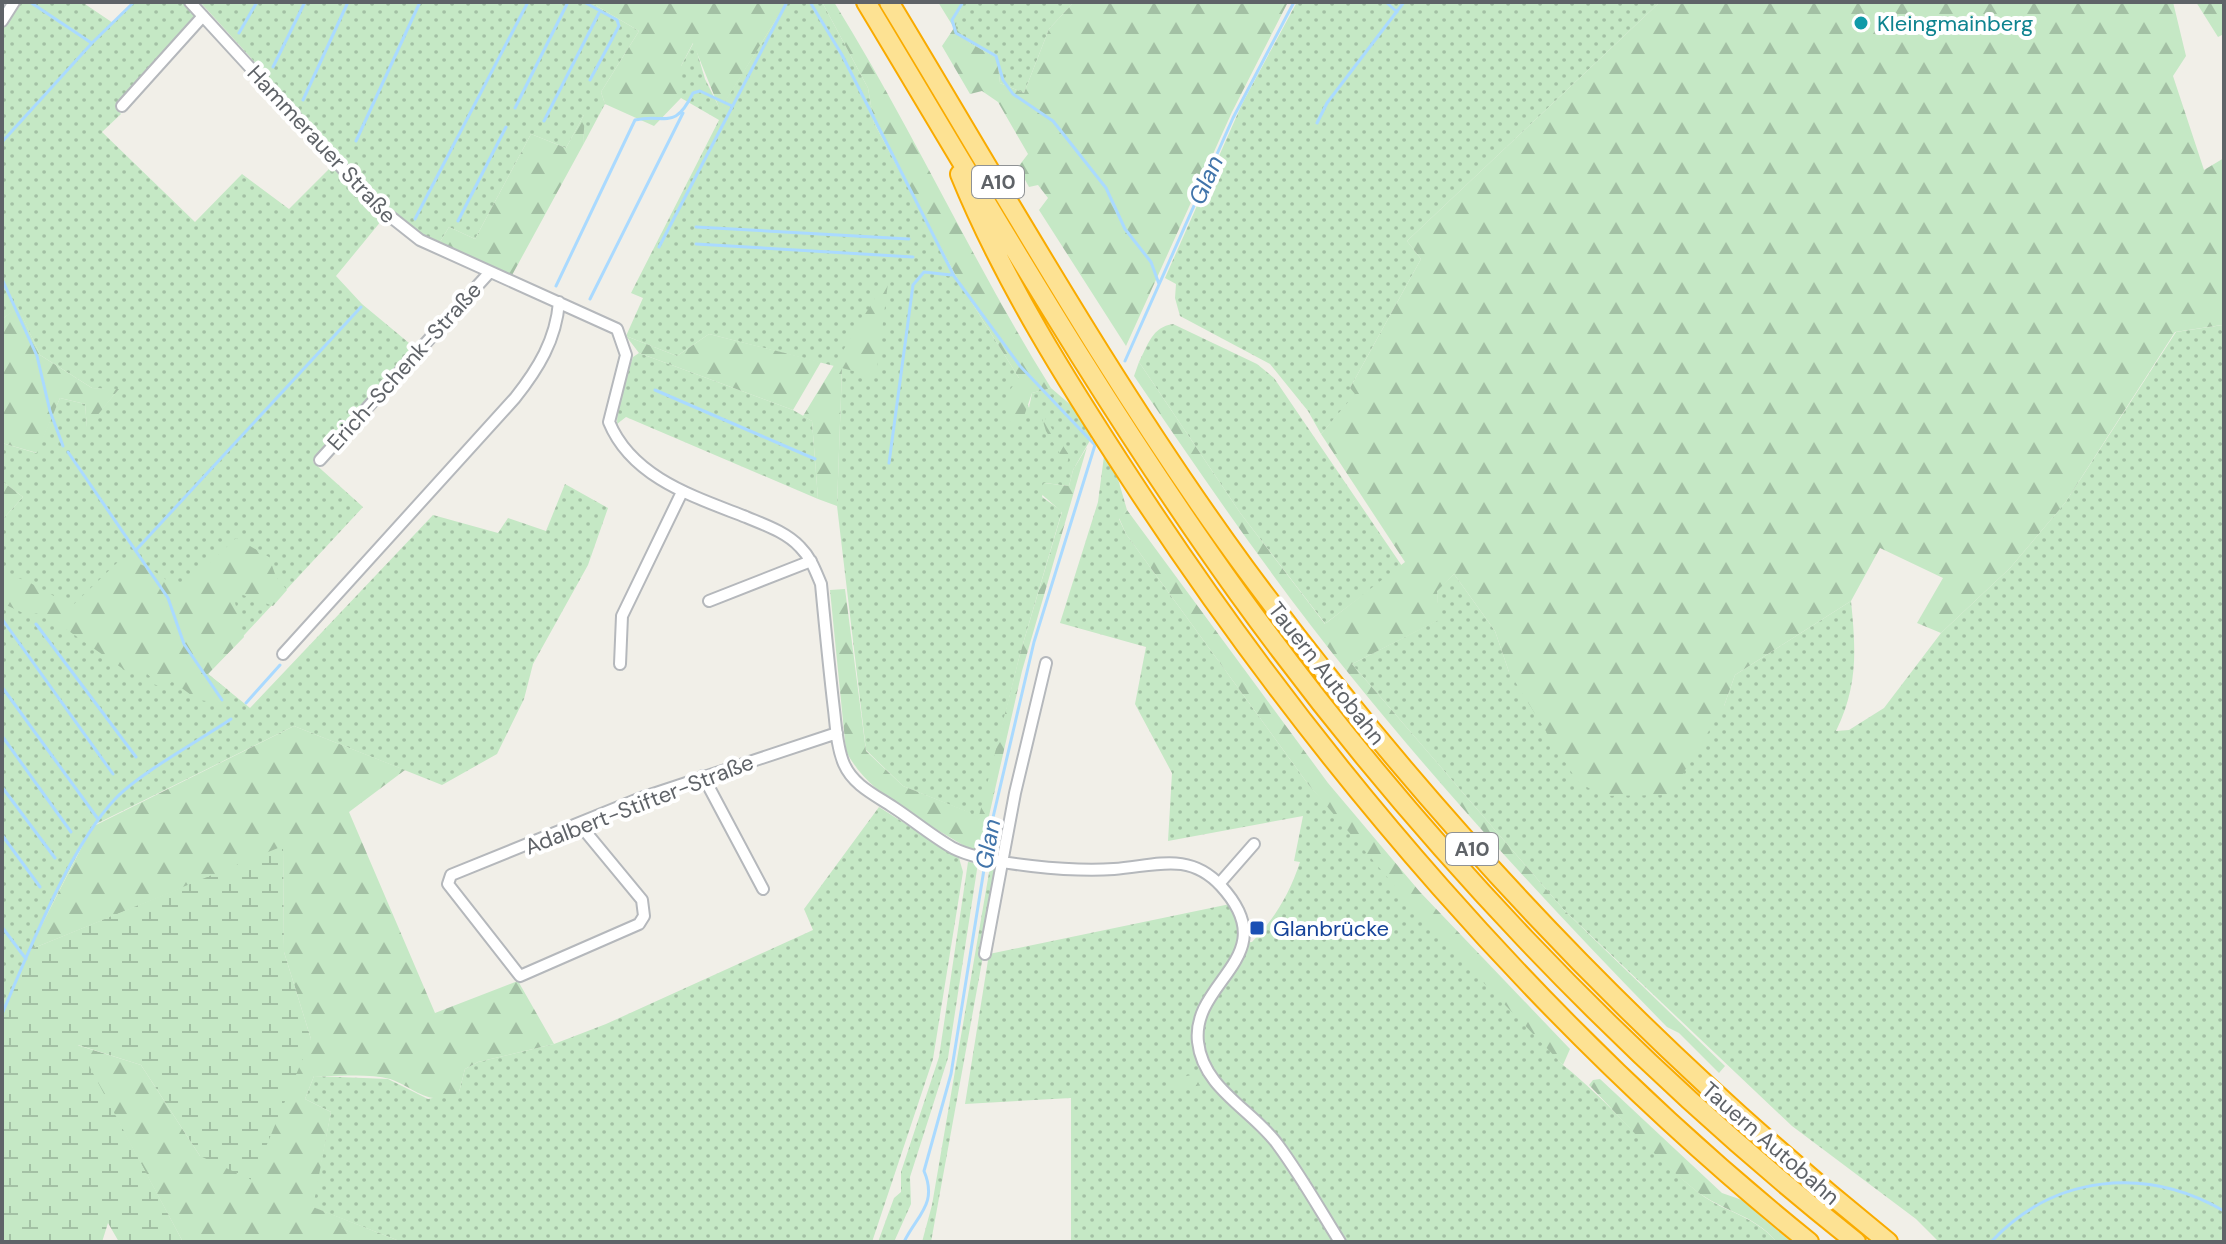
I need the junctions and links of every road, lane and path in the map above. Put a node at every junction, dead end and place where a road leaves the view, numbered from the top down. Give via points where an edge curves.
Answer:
1 (14, 2) edge
2 (190, 2) edge
3 (866, 2) edge
4 (889, 2) edge
5 (203, 16) junction
6 (2, 21) edge
7 (122, 106) dead end
8 (941, 127) junction
9 (489, 273) junction
10 (559, 302) junction
11 (320, 460) dead end
12 (682, 492) junction
13 (811, 561) junction
14 (709, 601) dead end
15 (283, 654) dead end
16 (1046, 663) dead end
17 (620, 664) dead end
18 (837, 733) junction
19 (703, 776) junction
20 (580, 825) junction
21 (1254, 844) dead end
22 (1001, 859) junction
23 (1219, 884) junction
24 (763, 889) dead end
25 (985, 954) dead end
26 (1340, 1242) edge
27 (1809, 1242) edge
28 (1856, 1242) edge
29 (1888, 1242) edge

1 - 6 street
2 - 5 street, Hammerauer Straße
3 - 8 highway, A10
4 - 29 highway, Tauern Autobahn / A10 via 1128,392 1253,578 1341,695 1485,864 1650,1034
5 - 7 street
5 - 9 street, Hammerauer Straße via 393,221
8 - 27 highway via 985,233 1089,415 1236,632 1323,745 1443,889 1615,1068
8 - 28 highway, A10 via 1120,419 1238,592 1379,774 1466,873 1652,1063
9 - 10 street, Hammerauer Straße
9 - 11 street, Erich-Schenk-Straße
10 - 12 street, Hammerauer Straße via 609,324 621,335 626,355 609,422 636,461
10 - 15 street via 552,338 538,369
12 - 13 street, Hammerauer Straße via 768,526 792,539
12 - 17 street via 622,616
13 - 14 street
13 - 18 street, Hammerauer Straße via 821,584
16 - 22 street
18 - 19 street, Adalbert-Stifter-Straße
18 - 22 street, Hammerauer Straße via 844,764 858,784 966,853
19 - 20 street, Adalbert-Stifter-Straße
19 - 24 street
20 - 20 street, Adalbert-Stifter-Straße via 642,900 644,916 639,924 520,976 448,884 451,875
21 - 23 street
22 - 23 street, Hammerauer Straße via 1104,870 1173,860 1205,872
22 - 25 street
23 - 26 street via 1241,919 1244,941 1202,1013 1197,1040 1202,1060 1215,1081 1278,1144

